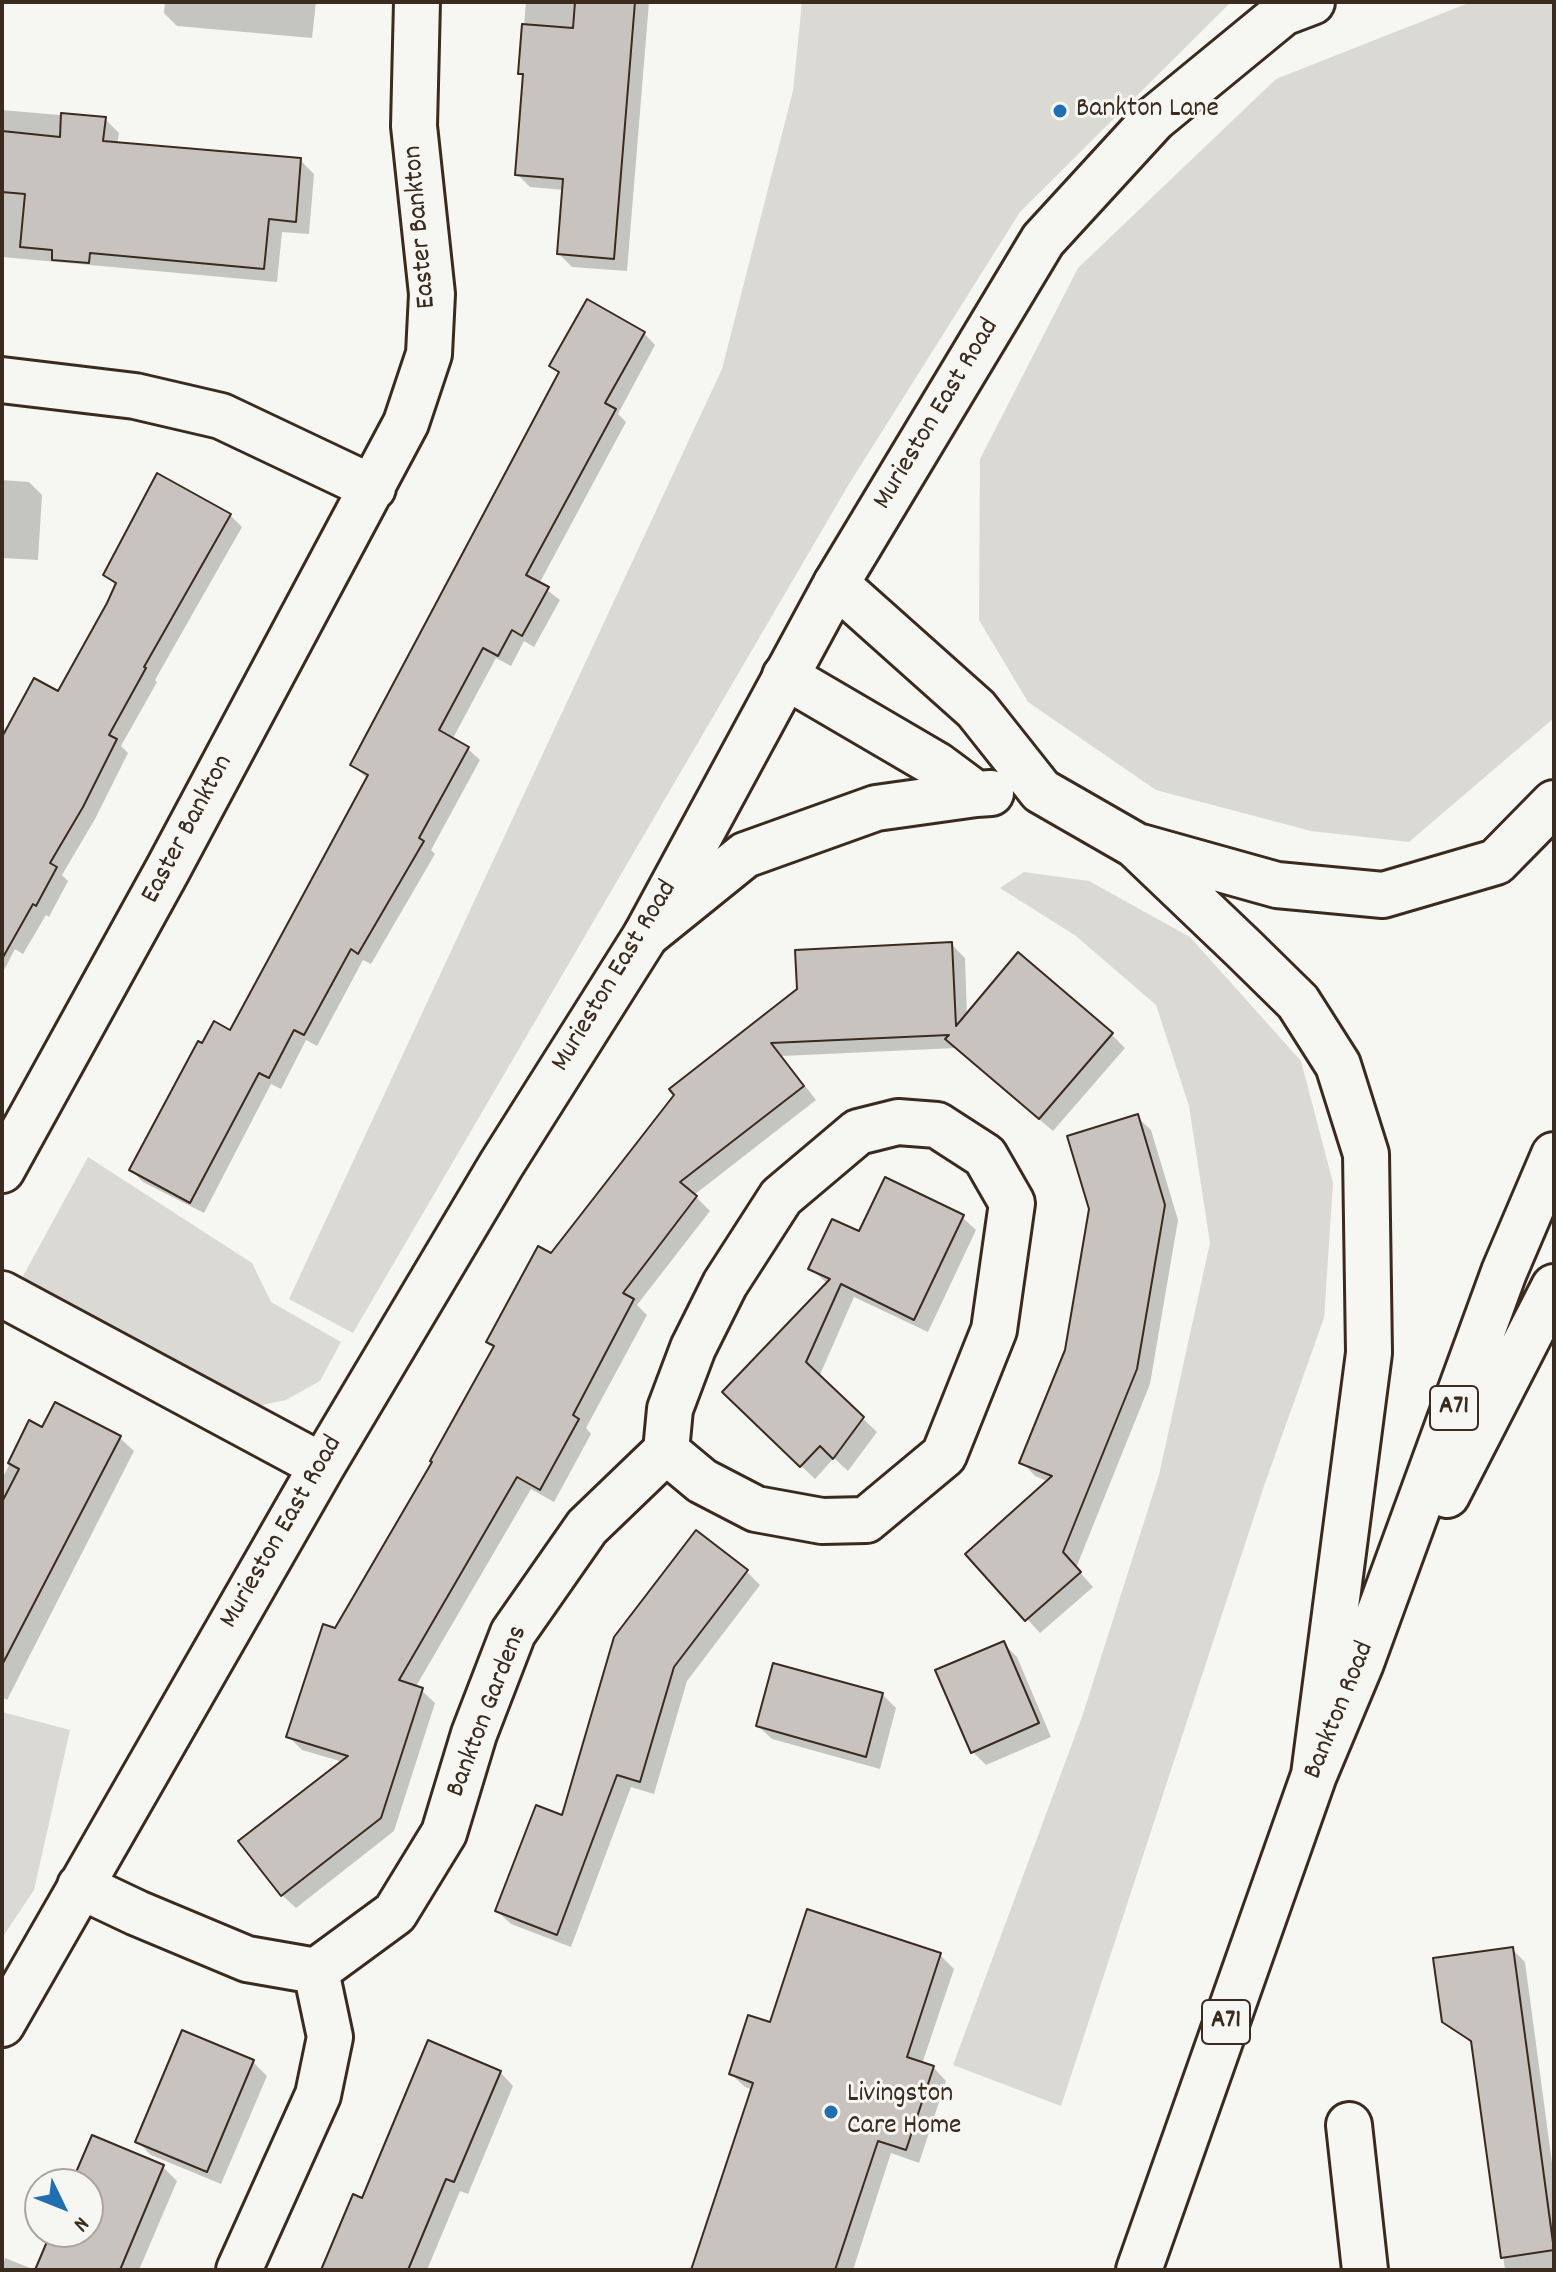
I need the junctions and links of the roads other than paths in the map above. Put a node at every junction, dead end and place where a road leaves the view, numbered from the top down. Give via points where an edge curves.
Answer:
1 (417, 2) edge
2 (1291, 6) edge
3 (2, 380) edge
4 (373, 488) junction
5 (836, 584) junction
6 (785, 676) junction
7 (1041, 791) junction
8 (976, 794) junction
9 (1554, 803) edge
10 (1135, 845) junction
11 (646, 935) junction
12 (1554, 1155) edge
13 (2, 1170) edge
14 (1554, 1287) edge
15 (5, 1303) edge
16 (666, 1451) junction
17 (322, 1466) junction
18 (1361, 1663) junction
19 (1314, 1775) junction
20 (80, 1886) junction
21 (316, 1971) junction
22 (2, 2024) edge
23 (1349, 2125) dead end
24 (239, 2270) edge
25 (1139, 2270) edge
26 (1365, 2270) edge

1 - 4 street, Easter Bankton via 414,126 432,294 429,354 406,423
2 - 5 street, Murieston East Road via 1154,119 1043,240
3 - 4 street via 135,396 221,416
4 - 13 street, Easter Bankton
5 - 6 street, Murieston East Road
5 - 7 street via 976,709
6 - 8 street via 937,765
6 - 11 street, Murieston East Road
7 - 8 street
7 - 10 street
8 - 11 street via 876,808 745,855
9 - 10 street via 1496,862 1383,895 1277,885
10 - 19 street via 1298,1002 1338,1065 1366,1154 1369,1353
11 - 17 street, Murieston East Road
12 - 18 street, Bankton Road / A71 via 1504,1272
14 - 18 street
15 - 17 street
16 - 16 street via 670,1409 693,1348 725,1284 781,1197 858,1132 898,1122 937,1125 985,1156 1012,1203 994,1330 944,1455 866,1520 822,1521 756,1509 702,1481
16 - 21 street, Bankton Gardens via 587,1527 513,1633 444,1833 395,1913
17 - 20 street, Murieston East Road
18 - 19 street, Bankton Road / A71
19 - 25 street, Bankton Road / A71
20 - 21 street via 247,1959
20 - 22 street, Murieston East Road
21 - 24 street via 330,2037 318,2095
23 - 26 street

